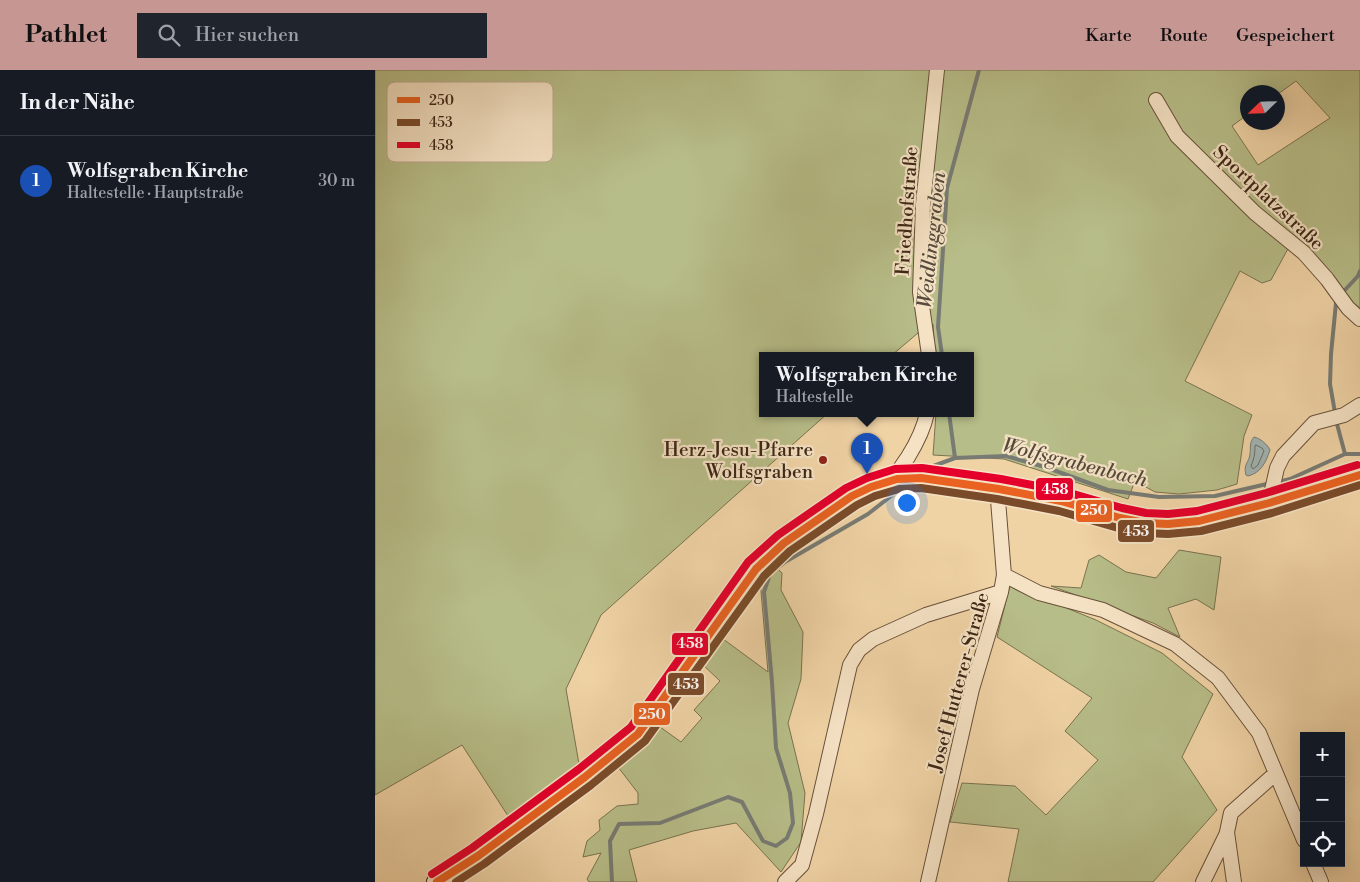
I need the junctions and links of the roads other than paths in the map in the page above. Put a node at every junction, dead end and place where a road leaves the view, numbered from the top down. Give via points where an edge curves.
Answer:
1 (937, 70) edge
2 (1156, 100) dead end
3 (1360, 319) edge
4 (929, 352) edge
5 (1360, 405) edge
6 (926, 417) edge
7 (1360, 475) edge
8 (897, 479) junction
9 (999, 489) junction
10 (1270, 495) junction
11 (1004, 574) junction
12 (1001, 592) junction
13 (1276, 773) junction
14 (1300, 830) edge
15 (1227, 832) junction
16 (1315, 867) edge
17 (437, 882) edge
18 (785, 882) edge
19 (928, 882) edge
20 (1203, 882) edge
21 (1234, 882) edge
22 (1321, 882) edge

1 - 4 street, Friedhofstraße via 923,204 919,292
2 - 3 street, Sportplatzstraße via 1177,136 1255,213 1304,253
5 - 10 street via 1338,417 1314,423 1283,456
6 - 8 street via 899,468
7 - 10 main road
8 - 9 main road via 921,478
8 - 17 main road via 871,486 852,496 784,543 756,569 638,734 478,856
9 - 10 main road via 1061,501 1120,518 1169,524 1199,521
9 - 11 street, Josef Hutterer-Straße
11 - 12 street, Josef Hutterer-Straße
11 - 13 street via 1039,593 1103,610 1175,644 1218,678 1259,733
12 - 18 street via 926,615 873,639 859,650 850,665 802,865
12 - 19 street, Josef Hutterer-Straße via 972,689
13 - 14 street
13 - 15 street via 1231,813
15 - 20 street
15 - 21 street
16 - 22 street

